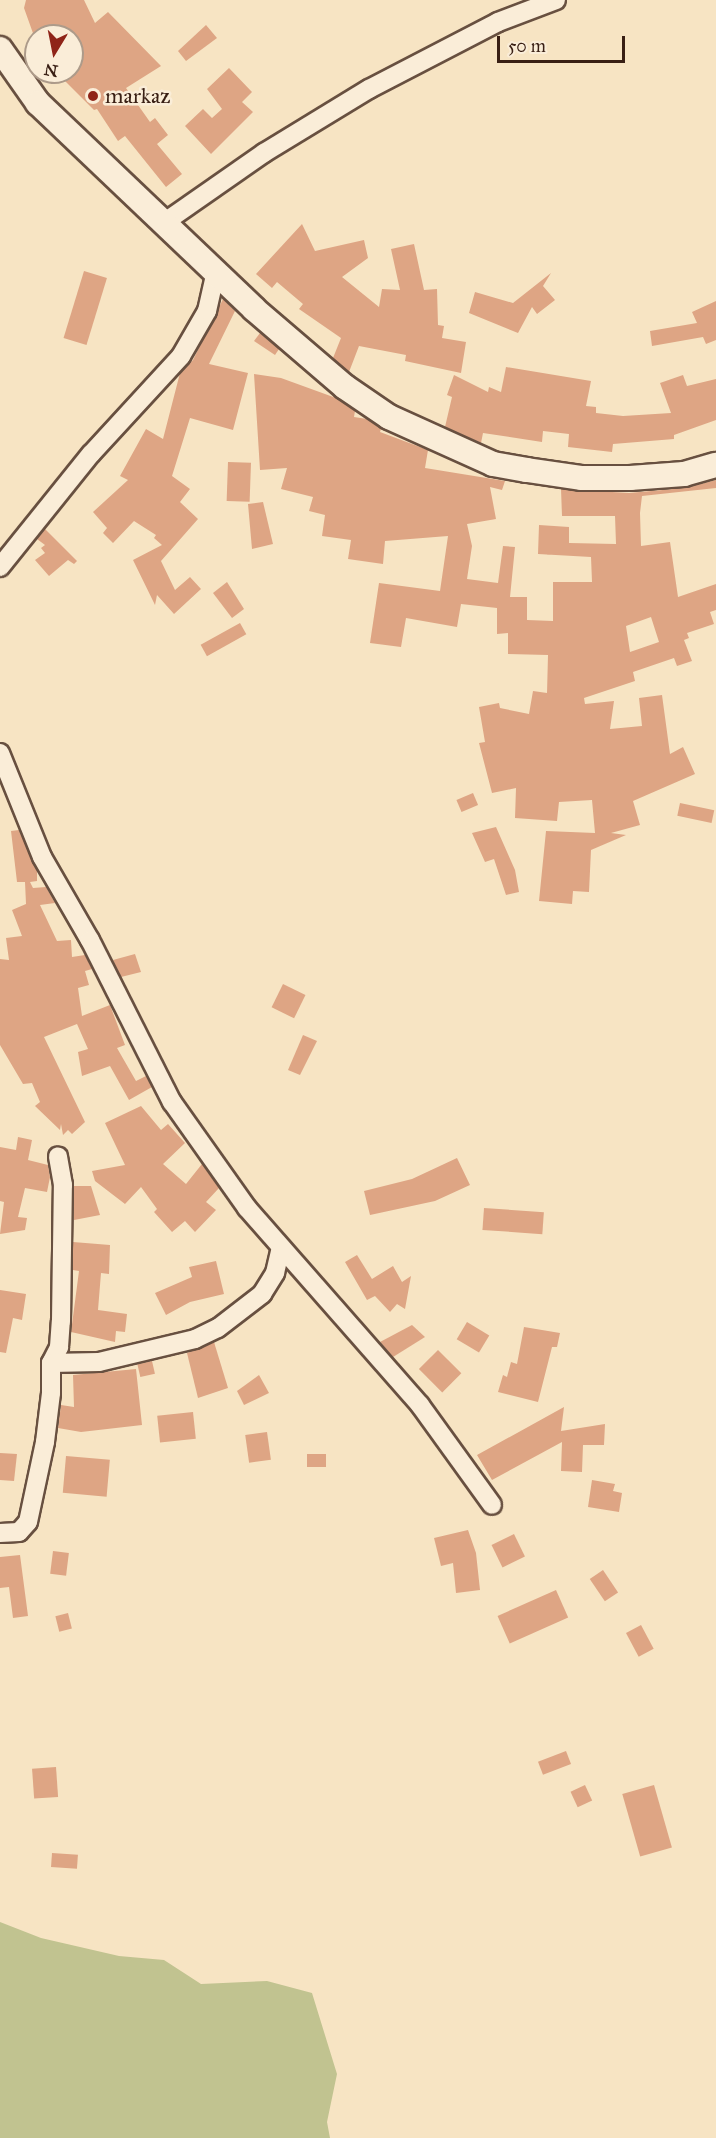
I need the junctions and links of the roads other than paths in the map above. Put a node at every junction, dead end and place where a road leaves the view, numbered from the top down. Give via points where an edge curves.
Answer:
1 (555, 0) edge
2 (0, 49) edge
3 (165, 222) junction
4 (216, 271) junction
5 (716, 465) edge
6 (0, 567) edge
7 (0, 753) edge
8 (58, 1156) dead end
9 (281, 1248) junction
10 (51, 1363) junction
11 (492, 1505) dead end
12 (0, 1533) edge

1 - 3 street via 491,25 369,89 264,153
2 - 3 main road via 38,103
3 - 4 main road
4 - 5 main road via 345,387 389,417 493,464 582,478 661,476
4 - 6 street via 207,311 181,356 91,454
7 - 9 street via 42,857 90,940 156,1075 247,1208
8 - 10 street via 63,1185 61,1321 59,1347
9 - 10 street via 275,1273 262,1294 218,1329 195,1339 99,1362
9 - 11 street via 420,1405
10 - 12 street via 45,1442 28,1522 19,1532

